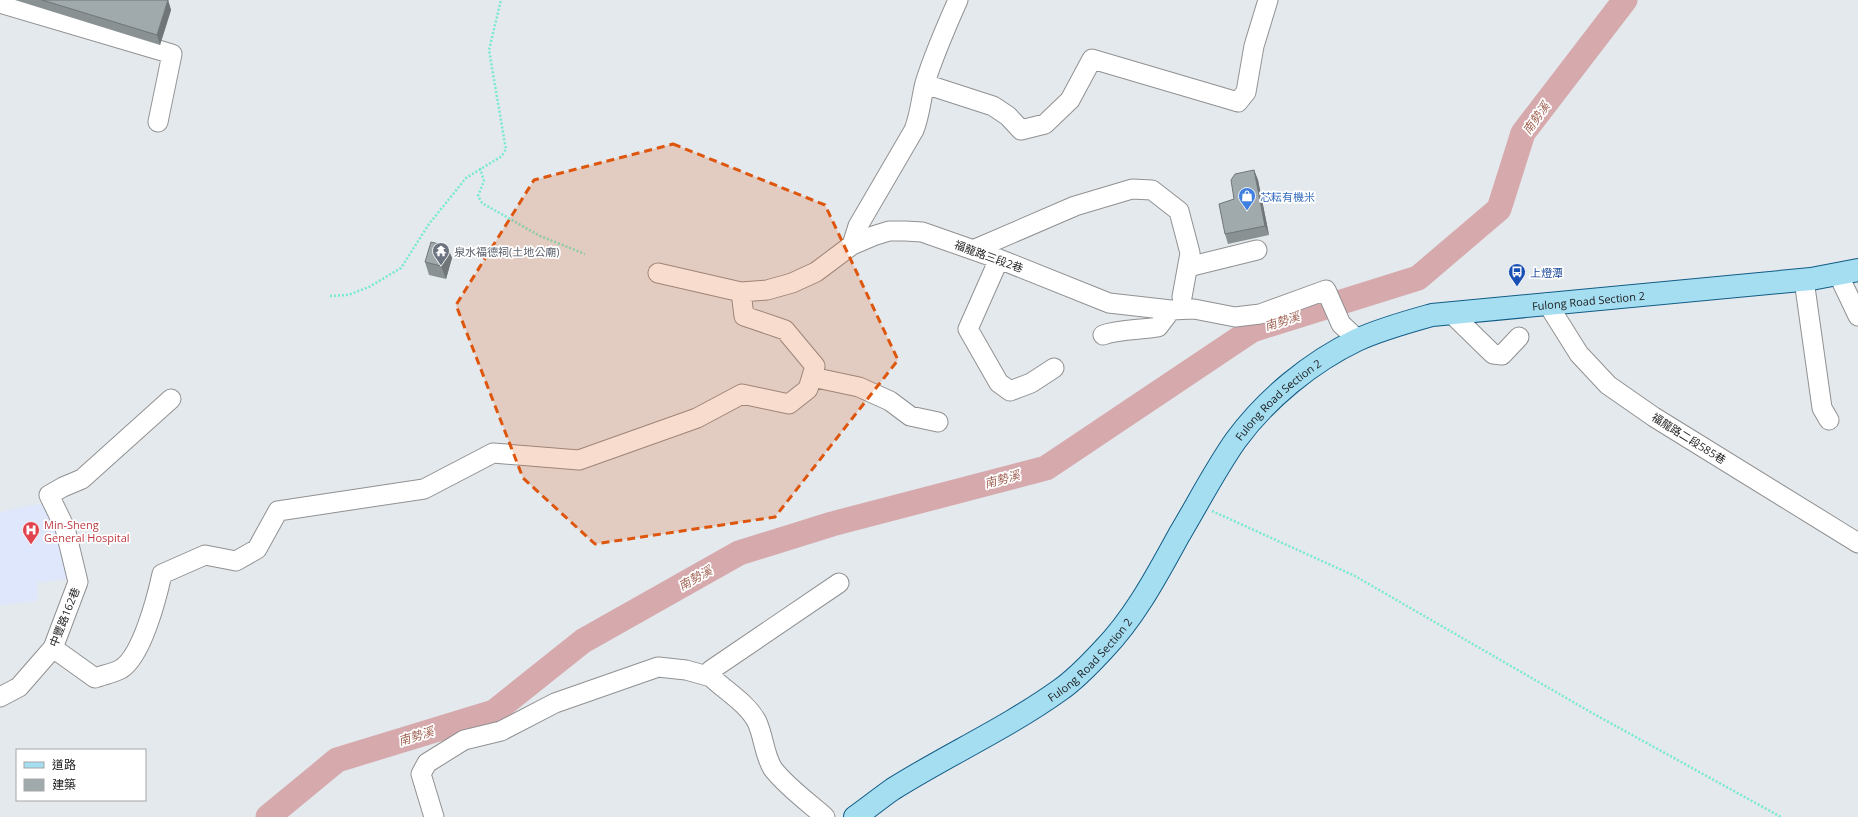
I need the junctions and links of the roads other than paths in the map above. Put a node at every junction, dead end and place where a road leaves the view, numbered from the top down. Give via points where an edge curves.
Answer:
1 (958, 0) edge
2 (1268, 0) edge
3 (0, 3) edge
4 (925, 84) junction
5 (158, 122) dead end
6 (852, 245) junction
7 (973, 250) junction
8 (1257, 250) dead end
9 (999, 259) junction
10 (1188, 267) junction
11 (1848, 272) edge
12 (658, 273) dead end
13 (1804, 280) junction
14 (741, 292) junction
15 (1547, 303) junction
16 (1176, 304) junction
17 (1452, 313) junction
18 (1858, 316) edge
19 (1103, 335) dead end
20 (1518, 337) dead end
21 (1358, 340) junction
22 (1054, 368) dead end
23 (812, 378) junction
24 (171, 399) dead end
25 (1829, 420) dead end
26 (938, 422) dead end
27 (1858, 543) edge
28 (839, 582) dead end
29 (53, 648) junction
30 (711, 677) junction
31 (0, 697) edge
32 (434, 817) edge
33 (825, 817) edge
34 (855, 817) edge

1 - 4 street via 938,44
2 - 4 street via 1254,46 1246,92 1238,102 1092,59 1070,100 1045,124 1021,130 1008,116 993,106
3 - 5 street via 172,54
4 - 6 street via 914,130 858,226
6 - 7 street, 福龍路三段2巷 via 889,231 905,231 922,232
6 - 14 street, 福龍路三段2巷 via 816,272 792,283 767,290
7 - 9 street, 福龍路三段2巷
7 - 10 street via 1075,206 1132,189 1152,190 1180,210 1190,253
8 - 10 street
9 - 16 street, 福龍路三段2巷 via 1109,304
9 - 22 street via 968,329 999,384 1010,391 1031,383
10 - 16 street
11 - 13 main road, Fulong Road Section 2
11 - 18 street
12 - 14 street, 福龍路三段2巷
13 - 15 main road, Fulong Road Section 2
13 - 25 street via 1822,408
14 - 23 street via 744,316 785,330 815,366
15 - 17 main road, Fulong Road Section 2
15 - 27 street, 福龍路二段585巷 via 1579,354 1608,385 1654,417
16 - 19 street via 1158,327
16 - 21 street, 福龍路三段2巷 via 1235,317 1260,314 1326,290 1341,324
17 - 20 street via 1493,354 1502,355
17 - 21 main road, Fulong Road Section 2 via 1432,315 1396,325
21 - 34 main road, Fulong Road Section 2 via 1326,357 1281,392 1236,440 1149,589 1106,648 1084,670 1033,708 893,790
23 - 26 street via 859,387 890,401 910,416
23 - 29 street via 808,389 789,404 742,394 697,418 580,460 493,453 424,489 278,511 257,549 236,561 205,555 162,574 158,596 137,652 122,669 95,678
24 - 29 street, 中豐路162巷 via 82,479 49,495 65,528 78,582
28 - 30 street via 711,670
29 - 31 street, 中豐路162巷 via 20,687
30 - 32 street via 686,670 658,667 555,703 501,732 464,740 428,763 421,774
30 - 33 street via 746,706 757,722 773,768 786,783

